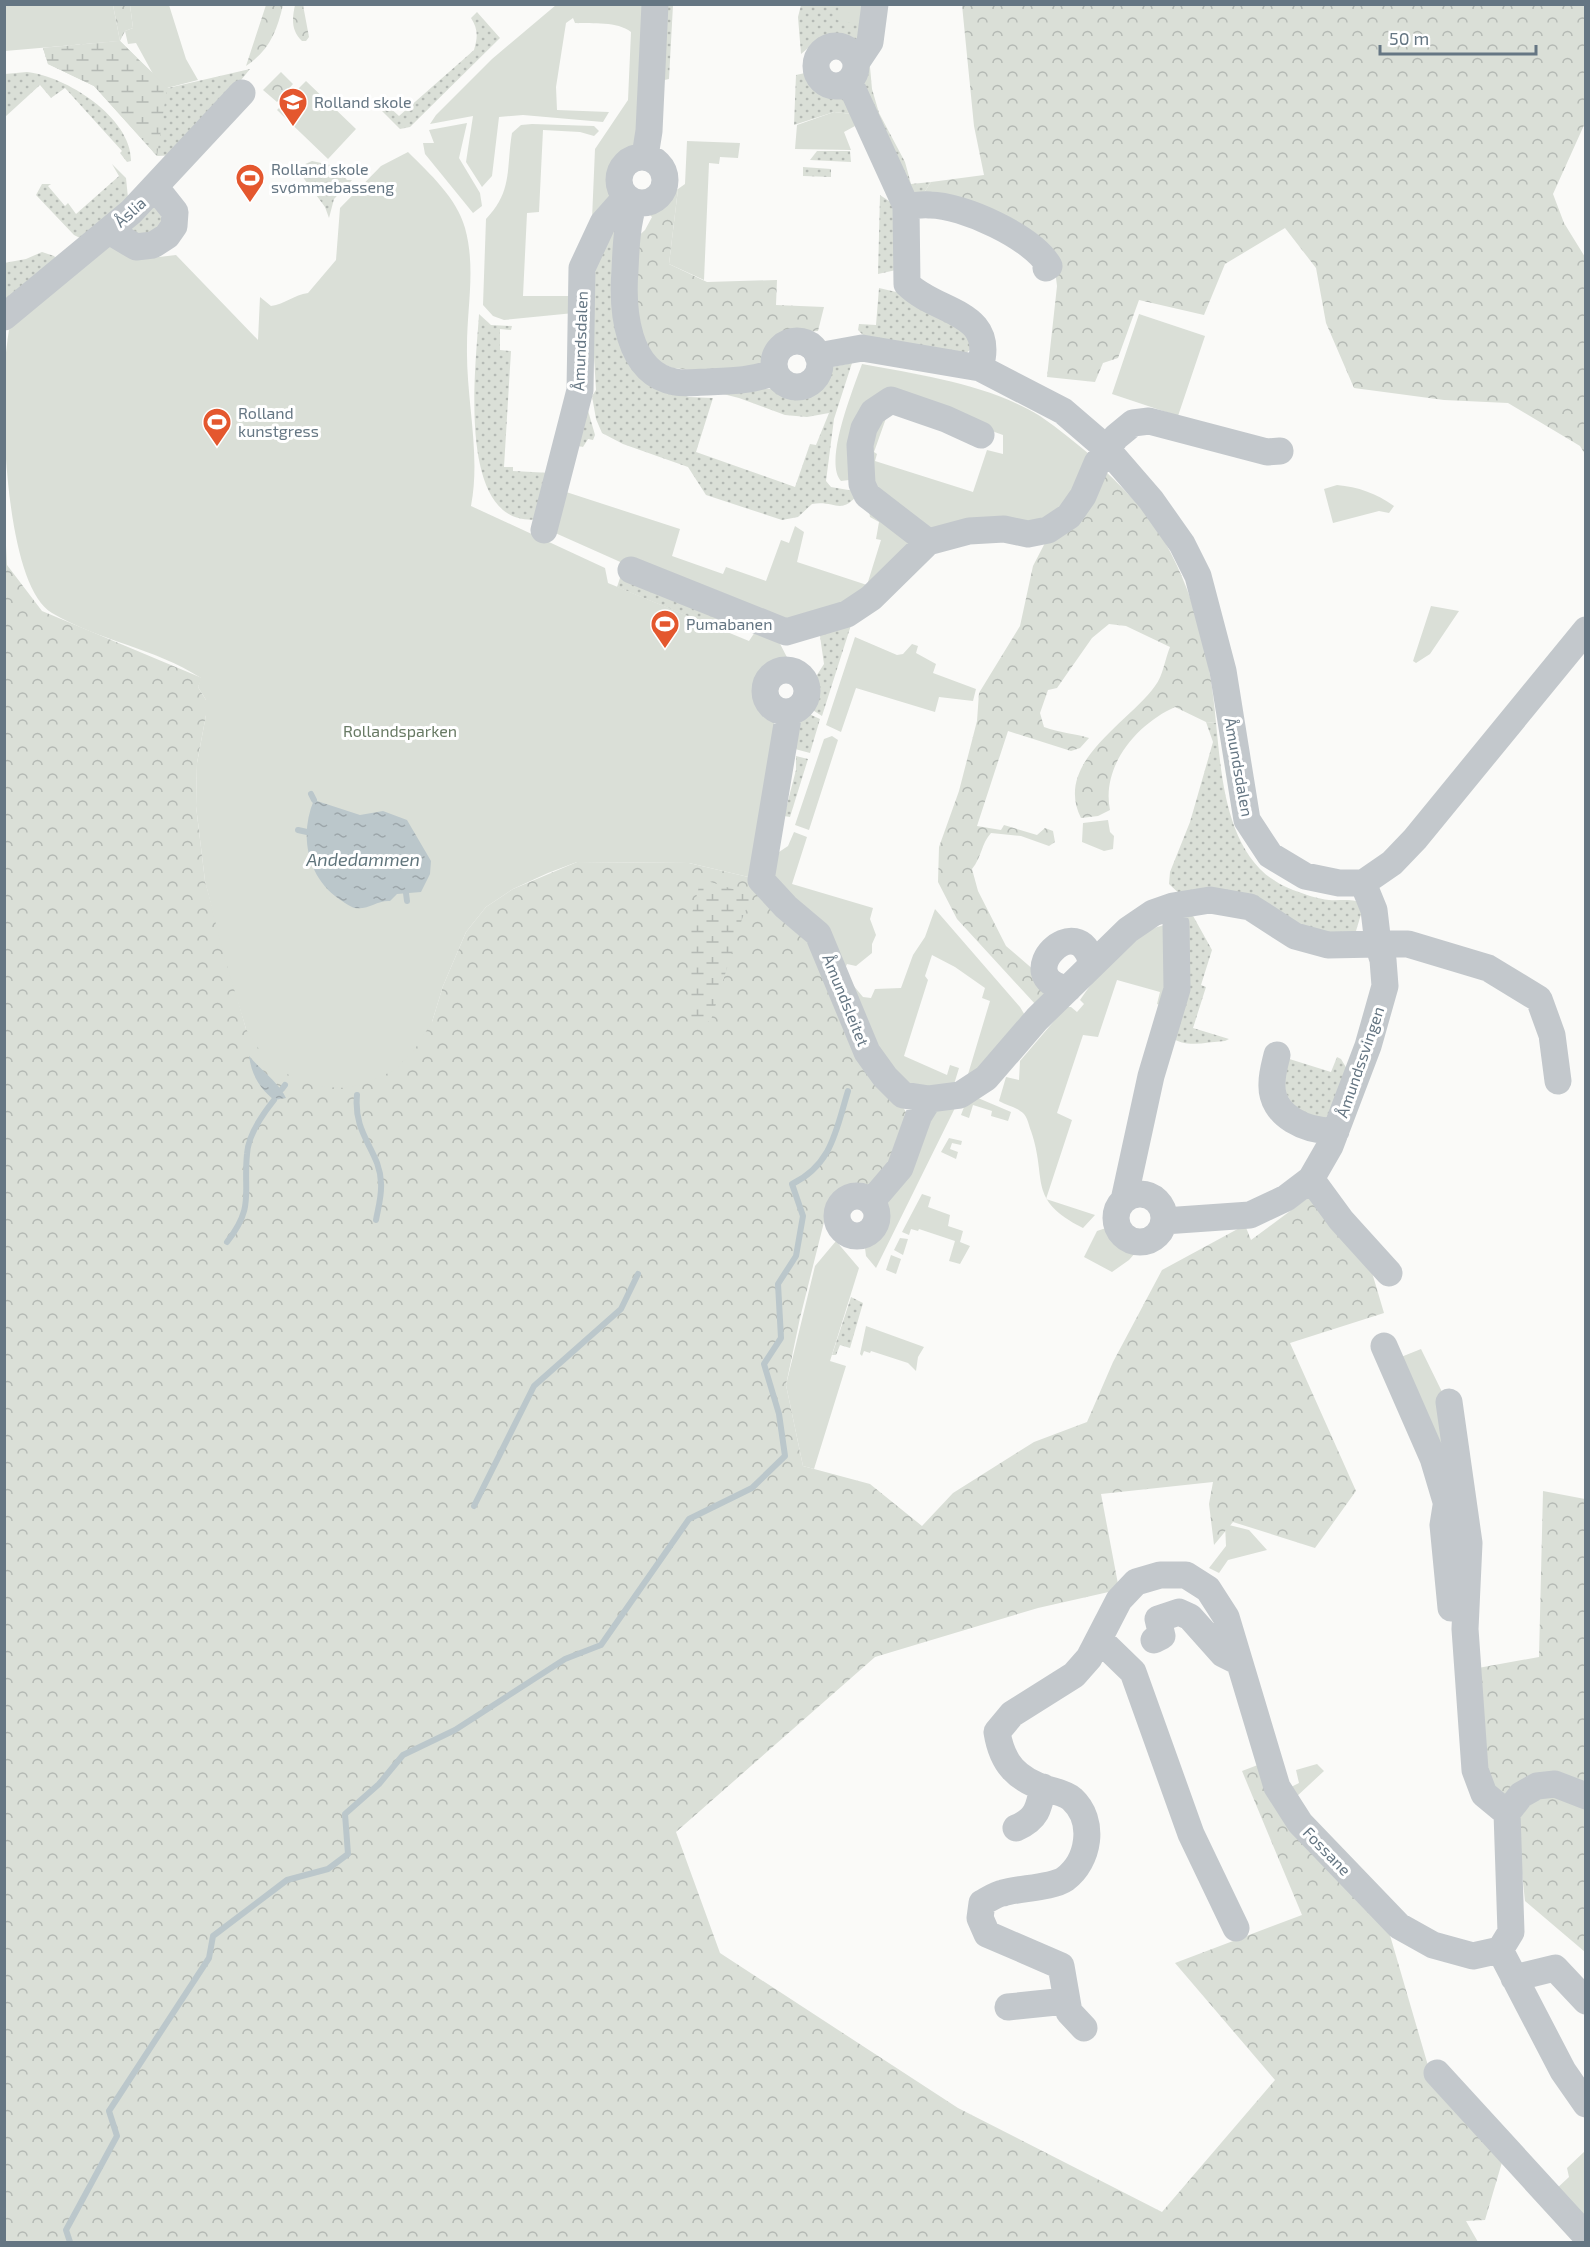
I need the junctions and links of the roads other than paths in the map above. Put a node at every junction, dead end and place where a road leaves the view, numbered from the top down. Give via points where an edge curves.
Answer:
1 (655, 4) edge
2 (875, 4) edge
3 (242, 93) dead end
4 (645, 156) junction
5 (156, 188) junction
6 (630, 199) junction
7 (906, 206) junction
8 (109, 231) junction
9 (1046, 268) dead end
10 (4, 317) edge
11 (980, 368) junction
12 (981, 435) dead end
13 (1280, 451) dead end
14 (544, 530) dead end
15 (928, 542) junction
16 (631, 570) dead end
17 (1586, 630) edge
18 (786, 632) junction
19 (1363, 883) junction
20 (1176, 924) dead end
21 (1378, 944) junction
22 (1092, 965) junction
23 (1068, 989) junction
24 (1277, 1055) dead end
25 (1558, 1080) dead end
26 (929, 1099) junction
27 (1336, 1131) junction
28 (1311, 1179) junction
29 (1124, 1200) junction
30 (871, 1202) dead end
31 (1164, 1221) junction
32 (1389, 1273) dead end
33 (1384, 1346) dead end
34 (1449, 1402) dead end
35 (1446, 1502) junction
36 (1467, 1569) junction
37 (1451, 1608) dead end
38 (1099, 1639) junction
39 (1154, 1640) dead end
40 (1239, 1662) junction
41 (1043, 1787) junction
42 (1586, 1796) edge
43 (1507, 1813) junction
44 (1016, 1828) dead end
45 (1236, 1928) dead end
46 (1500, 1950) junction
47 (1515, 1978) junction
48 (1066, 2001) junction
49 (1586, 2001) edge
50 (1008, 2007) dead end
51 (1084, 2028) dead end
52 (1437, 2073) dead end
53 (1586, 2104) edge
54 (1586, 2236) edge

1 - 4 street
2 - 7 street via 870,42 853,72
3 - 5 street, Åslia via 161,178
4 - 6 street, Åmundsdalen via 630,159 620,170 618,184
4 - 6 street, Åmundsdalen via 659,163 664,186 648,202
5 - 8 street, Åslia
5 - 8 street via 175,212 174,226 167,236 153,245 136,247
6 - 11 street, Åmundsdalen via 624,288 628,328 632,344 644,363 674,382 750,381 775,372 784,383 805,386 816,377 818,356 862,348
6 - 14 street, Åmundsdalen via 603,224 582,268 580,390
7 - 9 street via 932,204 1012,233 1043,256 1049,266
7 - 11 street via 907,284 919,296 975,325 982,338 984,356
8 - 10 street, Åslia
11 - 19 street, Åmundsdalen via 1063,411 1106,448 1151,500 1182,544 1208,609 1223,671 1247,820 1270,855 1305,876
12 - 15 street via 891,400 873,412 864,428 860,445 862,484 867,495
13 - 15 street via 1267,452 1149,421 1133,423 1116,437 1097,463 1083,496 1069,516 1048,530 1028,534 1004,529 969,531
15 - 18 street via 871,598 847,614
16 - 18 street
17 - 19 street via 1415,839 1392,863
18 - 26 street, Åmundsleitet via 799,674 779,671 765,686 770,705 789,712 761,880 818,934 867,1053 885,1077 903,1095
19 - 21 street via 1374,910
20 - 29 street via 1177,989 1151,1076
21 - 22 street, Åmundsleitet via 1328,945 1295,936 1250,907 1210,900 1153,913 1128,930
21 - 25 street via 1408,944 1488,968 1539,999 1552,1035
21 - 27 street, Åmundssvingen via 1385,986 1368,1046
22 - 23 street, Åmundsleitet
22 - 23 street via 1087,951 1073,942 1051,949 1045,963 1048,978
23 - 26 street, Åmundsleitet via 986,1078 960,1095
24 - 27 street via 1272,1083 1281,1107 1310,1130
26 - 30 street via 919,1115 900,1168
27 - 28 street, Åmundssvingen
28 - 31 street, Åmundssvingen via 1286,1198 1250,1215
28 - 32 street via 1341,1220
29 - 31 street via 1139,1194 1155,1199
29 - 31 street via 1116,1222 1130,1240 1152,1239
33 - 35 street via 1433,1458
34 - 36 street via 1469,1543
35 - 36 street
35 - 37 street via 1443,1525
36 - 43 street via 1465,1629 1475,1770 1484,1794
38 - 40 street, Fossane via 1119,1600 1136,1582 1160,1575 1186,1575 1209,1589 1226,1617
38 - 41 street, Fossane via 1074,1675 1012,1714 997,1732 1000,1753 1013,1770 1031,1784
38 - 45 street via 1133,1672 1191,1834
39 - 40 street via 1162,1636 1158,1619 1179,1612 1190,1617 1223,1654
40 - 46 street, Fossane via 1277,1787 1300,1823 1399,1926 1433,1945 1473,1956
41 - 44 street via 1038,1813
41 - 48 street, Fossane via 1072,1798 1082,1813 1087,1847 1079,1866 1062,1881 1000,1893 982,1903 980,1918 987,1934 1061,1966
42 - 43 street via 1556,1784 1537,1786 1521,1795
43 - 46 street via 1511,1932
46 - 47 street
47 - 49 street via 1555,1968
47 - 53 street via 1563,2071
48 - 50 street
48 - 51 street, Fossane via 1069,2012
52 - 54 street

